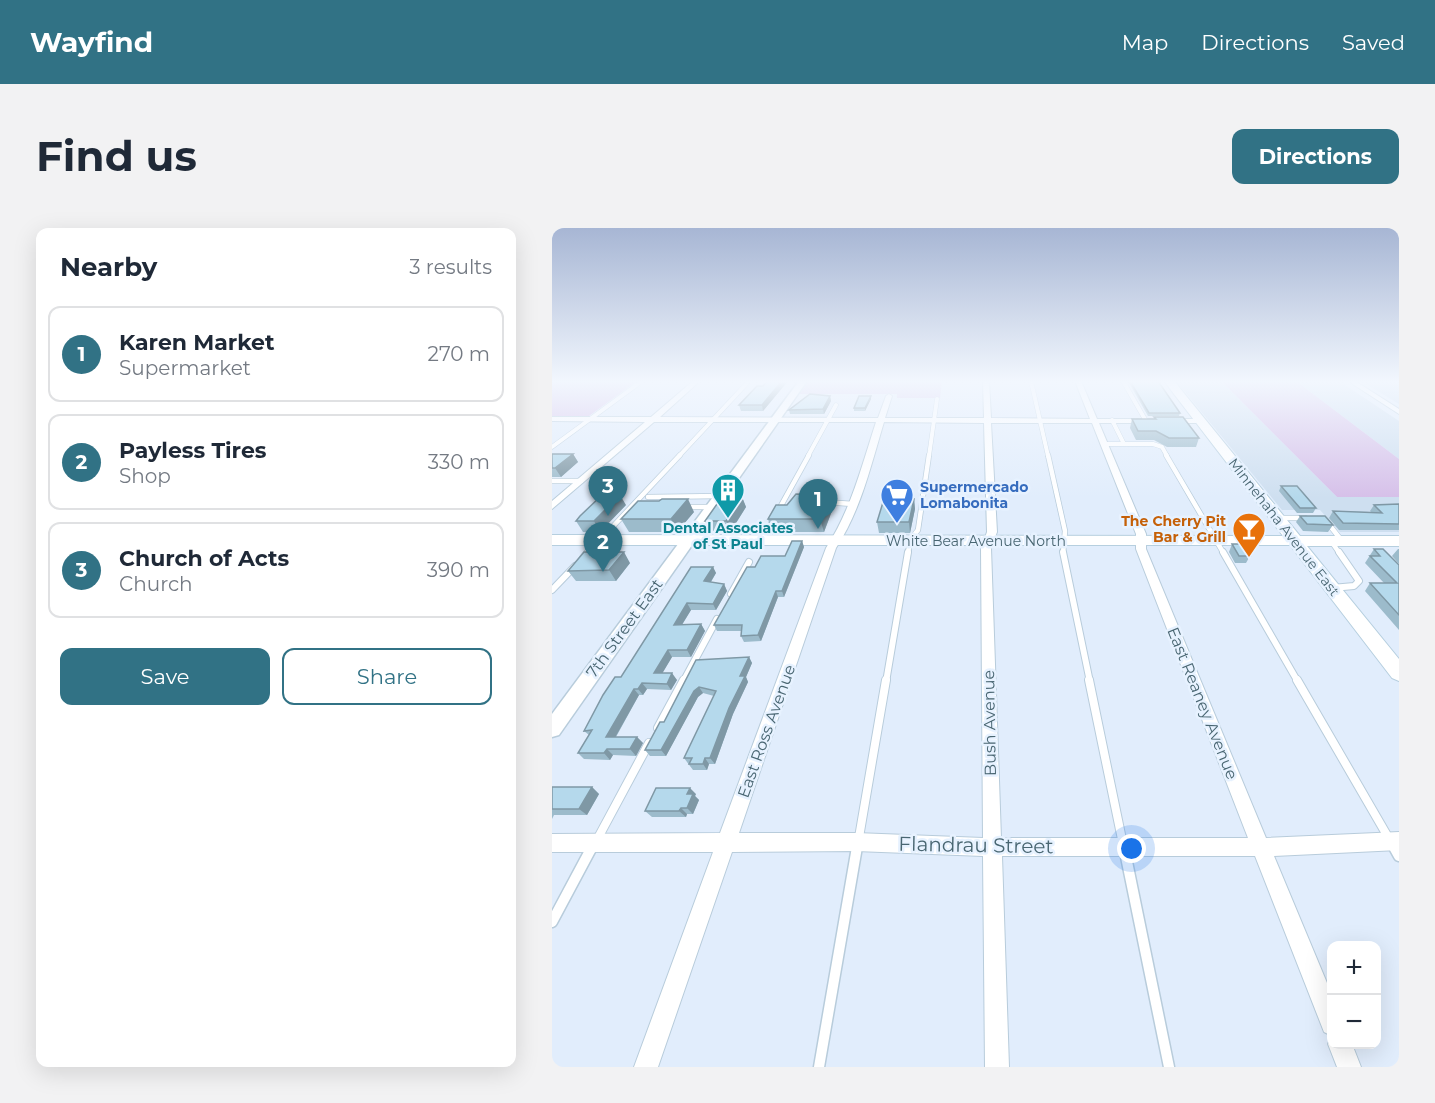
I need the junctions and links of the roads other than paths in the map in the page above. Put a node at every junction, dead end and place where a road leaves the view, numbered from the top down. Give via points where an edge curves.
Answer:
1 (587, 420) edge
2 (651, 420) edge
3 (712, 420) edge
4 (775, 420) edge
5 (828, 420) edge
6 (880, 420) edge
7 (934, 420) edge
8 (987, 420) edge
9 (1041, 420) edge
10 (1094, 420) edge
11 (1112, 420) edge
12 (1117, 420) edge
13 (1146, 421) joint
14 (1200, 421) joint
15 (1104, 444) junction
16 (1124, 444) junction
17 (552, 447) edge
18 (552, 481) edge
19 (581, 481) junction
20 (648, 497) dead end
21 (716, 501) junction
22 (819, 502) edge
23 (853, 504) junction
24 (552, 506) edge
25 (630, 507) junction
26 (642, 507) edge
27 (676, 507) edge
28 (1277, 518) junction
29 (1311, 518) edge
30 (1323, 518) edge
31 (1214, 539) junction
32 (552, 540) edge
33 (762, 540) junction
34 (837, 540) junction
35 (910, 540) junction
36 (599, 541) junction
37 (687, 541) junction
38 (988, 541) junction
39 (1062, 541) junction
40 (1141, 541) junction
41 (1295, 541) junction
42 (1336, 541) junction
43 (1399, 541) edge
44 (749, 562) dead end
45 (1332, 588) junction
46 (552, 590) edge
47 (726, 604) edge
48 (720, 615) edge
49 (1399, 673) edge
50 (552, 729) edge
51 (726, 842) junction
52 (856, 842) junction
53 (552, 843) edge
54 (595, 843) junction
55 (1260, 846) junction
56 (1396, 846) edge
57 (992, 847) junction
58 (1123, 847) junction
59 (552, 922) edge
60 (1327, 1012) edge
61 (1342, 1049) edge
62 (645, 1067) edge
63 (819, 1067) edge
64 (997, 1067) edge
65 (1168, 1067) edge
66 (1349, 1067) edge

1 - 17 lane
2 - 19 street
3 - 25 lane
4 - 21 street, 7th Street East
5 - 33 lane
6 - 23 street, East Ross Avenue
7 - 35 lane via 918,530
8 - 38 street, Bush Avenue via 992,532
9 - 39 lane via 1065,531
10 - 15 street, East Reaney Avenue
11 - 16 lane
12 - 13 street
13 - 14 street
14 - 28 main road, Minnehaha Avenue East
15 - 16 lane
15 - 40 street, East Reaney Avenue via 1141,532
16 - 31 lane via 1162,447 1213,531
18 - 19 lane
19 - 24 street
20 - 21 lane
21 - 27 lane
21 - 37 street, 7th Street East
22 - 23 lane
23 - 34 street, East Ross Avenue
25 - 26 lane
25 - 36 lane
28 - 29 lane
28 - 41 main road, Minnehaha Avenue East
30 - 42 lane
31 - 40 main road, White Bear Avenue North
31 - 41 main road, White Bear Avenue North
31 - 56 lane
32 - 36 main road, White Bear Avenue North
33 - 34 main road, White Bear Avenue North
33 - 37 main road, White Bear Avenue North
34 - 35 main road, White Bear Avenue North
34 - 51 street, East Ross Avenue
35 - 38 main road, White Bear Avenue North
35 - 52 lane
36 - 37 main road, White Bear Avenue North
36 - 46 lane
37 - 50 street, 7th Street East
38 - 39 main road, White Bear Avenue North
38 - 57 street, Bush Avenue
39 - 40 main road, White Bear Avenue North
39 - 58 lane
40 - 55 street, East Reaney Avenue
41 - 42 main road, White Bear Avenue North
41 - 45 main road, Minnehaha Avenue East
42 - 43 main road, White Bear Avenue North via 1375,546
42 - 45 lane via 1359,581 1354,586
44 - 47 lane
45 - 49 main road, Minnehaha Avenue East
48 - 54 lane
51 - 52 street, Flandrau Street
51 - 54 street, Flandrau Street
51 - 62 street, East Ross Avenue
52 - 57 street, Flandrau Street
52 - 63 lane
53 - 54 street, Flandrau Street
54 - 59 lane
55 - 56 street, Flandrau Street
55 - 58 street, Flandrau Street
55 - 60 street, East Reaney Avenue
57 - 58 street, Flandrau Street
57 - 64 street, Bush Avenue
58 - 65 lane
61 - 66 street

